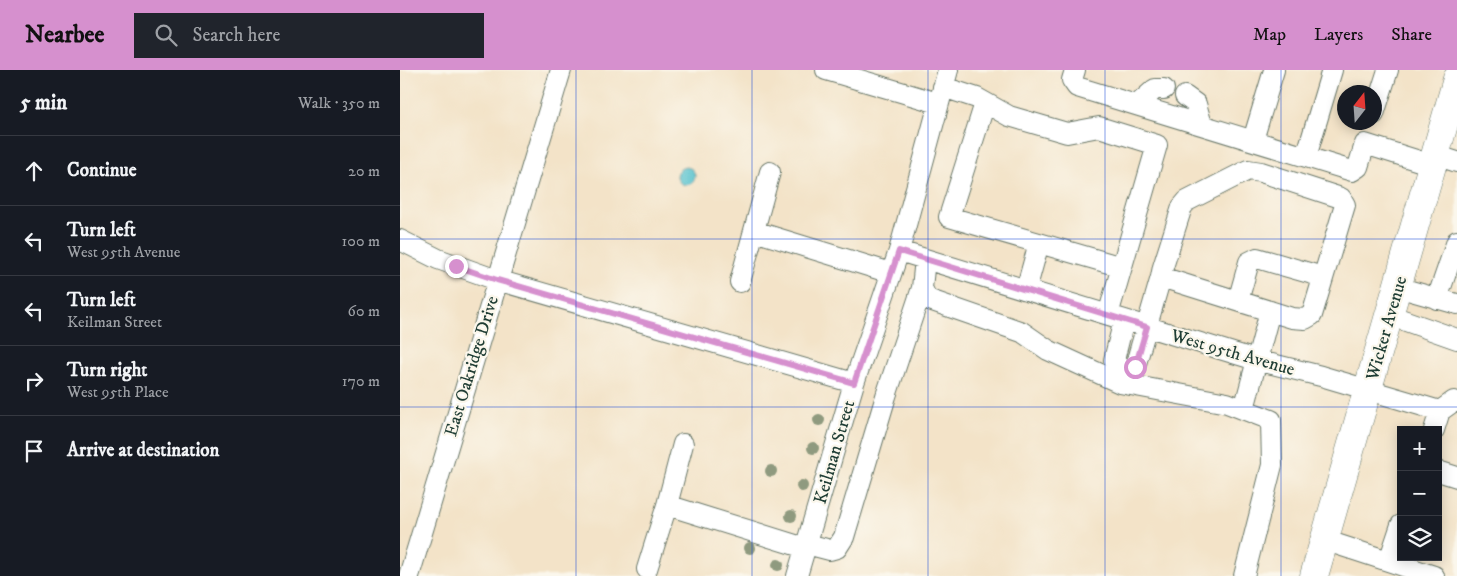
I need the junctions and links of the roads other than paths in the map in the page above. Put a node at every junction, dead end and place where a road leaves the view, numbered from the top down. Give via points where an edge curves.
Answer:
1 (561, 70) edge
2 (826, 70) edge
3 (1075, 70) edge
4 (1274, 70) edge
5 (1332, 70) edge
6 (1388, 70) edge
7 (1457, 79) edge
8 (943, 87) edge
9 (1164, 89) dead end
10 (1382, 89) edge
11 (1185, 96) dead end
12 (985, 103) junction
13 (1136, 105) junction
14 (1452, 116) edge
15 (1202, 125) junction
16 (1370, 130) edge
17 (1253, 140) junction
18 (1366, 144) junction
19 (1306, 157) junction
20 (1441, 160) edge
21 (770, 172) dead end
22 (754, 231) junction
23 (400, 240) edge
24 (1457, 241) edge
25 (1039, 243) junction
26 (899, 251) junction
27 (926, 259) junction
28 (1122, 268) junction
29 (891, 273) junction
30 (1323, 276) junction
31 (1161, 277) junction
32 (497, 280) junction
33 (740, 282) dead end
34 (1397, 287) junction
35 (922, 288) junction
36 (1026, 290) junction
37 (1437, 298) junction
38 (1238, 301) junction
39 (1457, 304) edge
40 (1270, 311) junction
41 (1389, 315) junction
42 (1116, 318) junction
43 (1147, 327) junction
44 (1457, 339) edge
45 (1256, 360) junction
46 (1122, 378) junction
47 (854, 383) junction
48 (1368, 390) junction
49 (1244, 409) junction
50 (1444, 414) edge
51 (683, 444) dead end
52 (1442, 472) edge
53 (1457, 477) edge
54 (667, 505) junction
55 (1397, 537) edge
56 (1324, 540) junction
57 (806, 546) junction
58 (1389, 562) junction
59 (646, 570) dead end
60 (408, 576) edge
61 (797, 576) edge
62 (1244, 576) edge
63 (1314, 576) edge
64 (1434, 576) edge

1 - 32 street, East Oakridge Drive
2 - 8 street
3 - 13 street via 1072,80 1076,87
4 - 17 street
5 - 19 street
6 - 10 street
7 - 14 highway, Wicker Avenue
8 - 12 street
8 - 26 street, Keilman Street
9 - 13 street via 1155,89
11 - 15 street via 1196,104
12 - 25 street via 949,217
12 - 28 street via 1009,116 1067,133 1099,128 1157,145
13 - 15 street
14 - 20 highway, Wicker Avenue
15 - 17 street
16 - 18 street
17 - 19 street
18 - 19 street via 1358,166 1352,171
18 - 20 street
20 - 34 highway, Wicker Avenue
21 - 22 street
22 - 29 street
22 - 33 street
23 - 32 street via 438,259
24 - 37 street
25 - 28 street
25 - 36 street
26 - 27 street, West 95th Avenue
26 - 29 street, Keilman Street
27 - 35 street
27 - 36 street, West 95th Avenue
28 - 42 street
29 - 47 street, Keilman Street
30 - 31 street via 1345,205 1341,198 1248,170 1187,201 1182,207
30 - 38 street via 1257,258 1250,262
30 - 40 street via 1312,315 1305,319 1292,318
31 - 38 street
31 - 43 street
32 - 47 street
32 - 60 street, East Oakridge Drive
34 - 37 street
34 - 41 highway, Wicker Avenue
35 - 46 street via 927,299 1022,332 1048,350
35 - 57 street via 844,537 837,548 830,550
36 - 42 street, West 95th Avenue
37 - 39 street
38 - 40 street
40 - 45 street
41 - 44 street
41 - 48 highway, Wicker Avenue
42 - 43 street, West 95th Avenue
42 - 46 street via 1114,360
43 - 45 street, West 95th Avenue
43 - 46 street via 1135,367
45 - 48 street, West 95th Avenue
45 - 49 street
46 - 49 street
47 - 57 street, Keilman Street
48 - 50 street, West 95th Avenue
48 - 56 highway, Wicker Avenue
49 - 62 street via 1271,420 1272,465
51 - 54 street
52 - 53 street
54 - 57 street
54 - 59 street
55 - 58 street
56 - 58 street
56 - 63 highway, Wicker Avenue
57 - 61 street, Keilman Street
58 - 64 street

